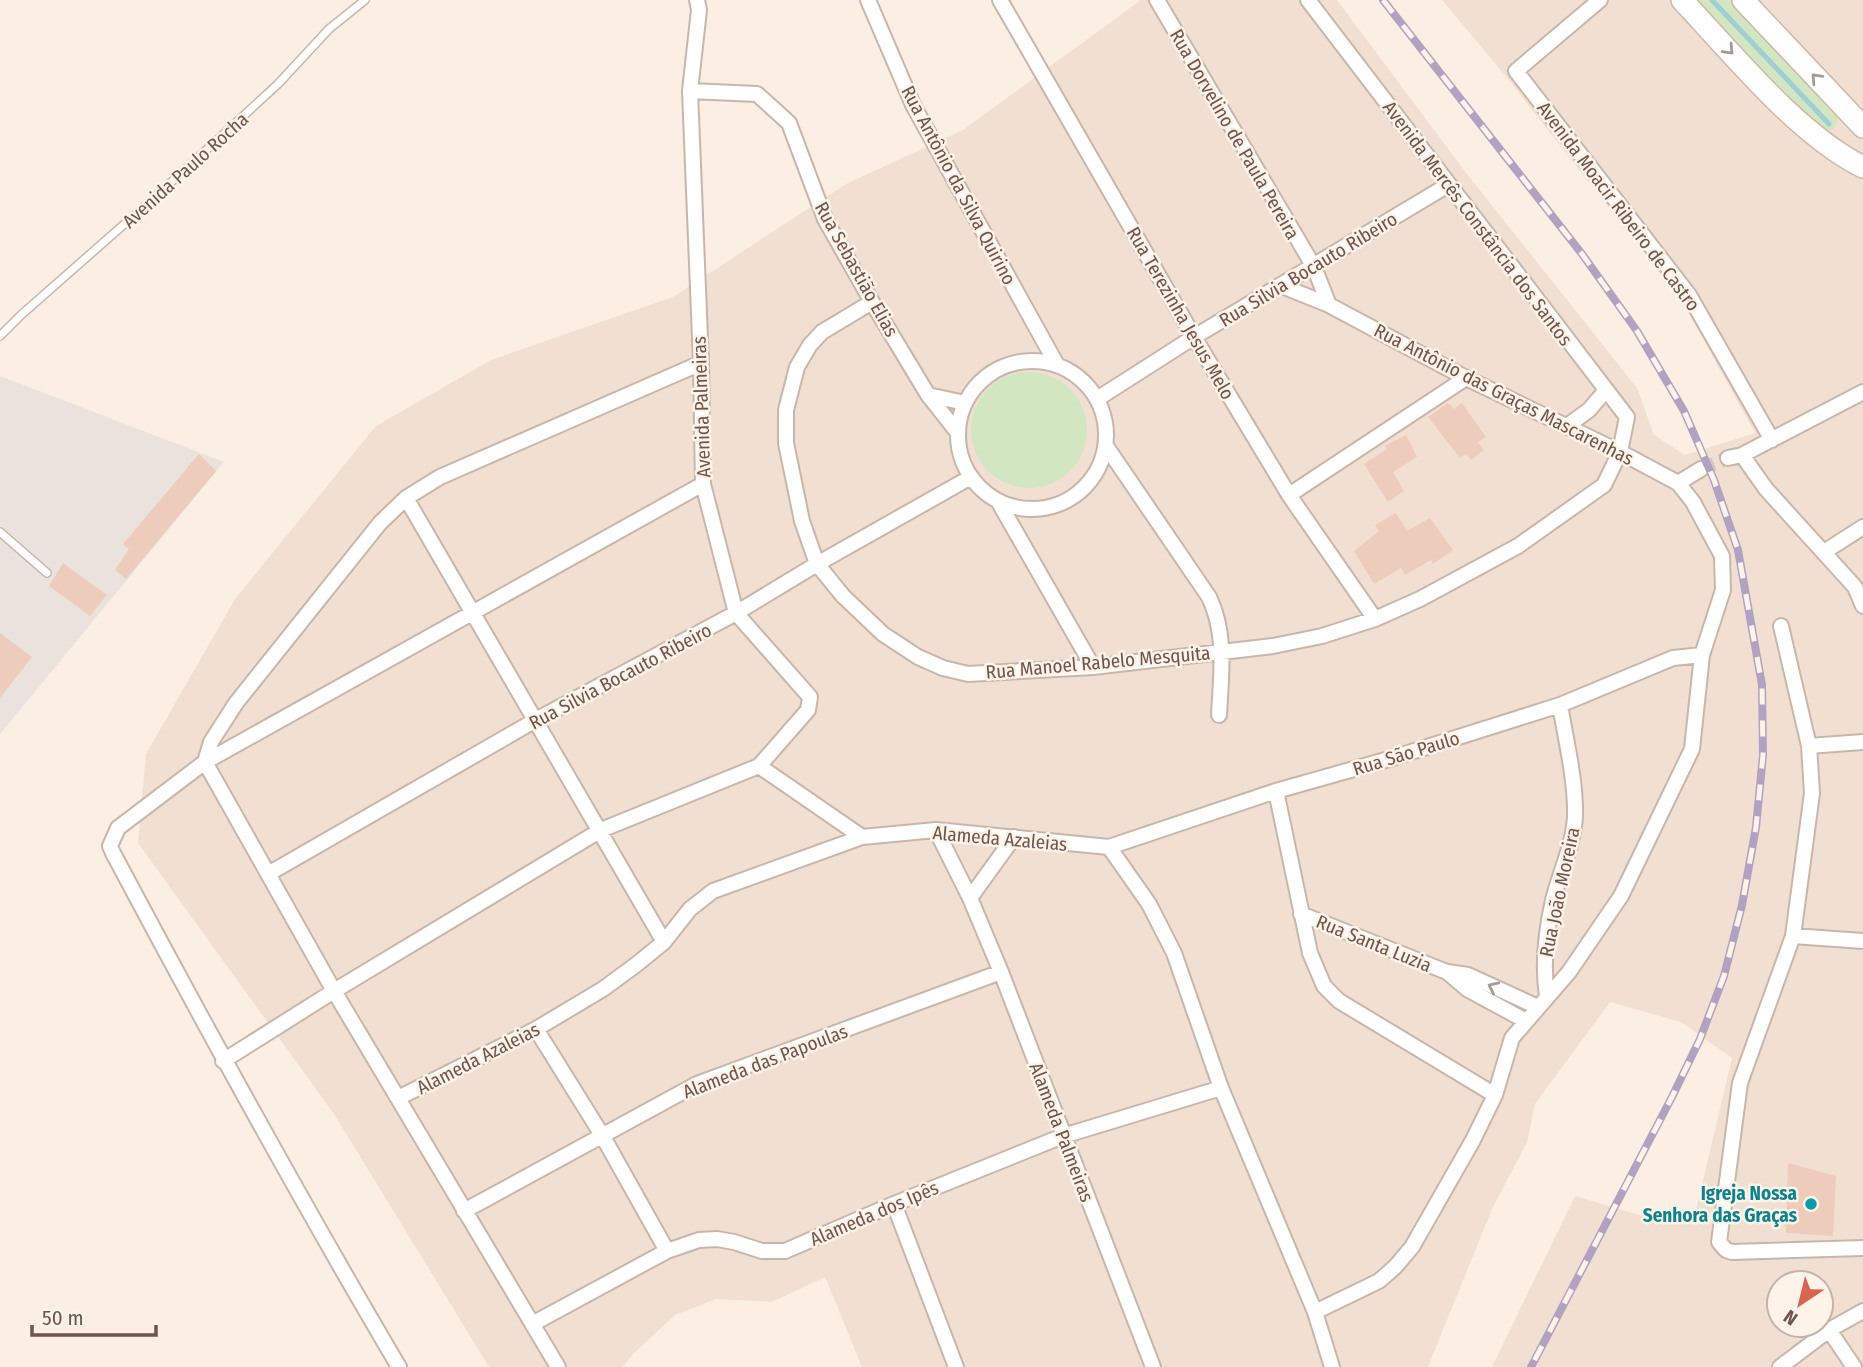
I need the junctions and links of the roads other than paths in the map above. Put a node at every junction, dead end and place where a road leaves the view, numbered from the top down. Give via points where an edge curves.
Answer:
1 (365, 0) edge
2 (696, 0) edge
3 (868, 0) edge
4 (1000, 0) edge
5 (1157, 0) edge
6 (1308, 0) edge
7 (1600, 0) edge
8 (1682, 0) edge
9 (1743, 0) edge
10 (690, 91) junction
11 (1858, 122) edge
12 (1833, 148) junction
13 (1863, 167) edge
14 (1448, 185) junction
15 (1314, 267) junction
16 (1282, 286) junction
17 (872, 302) junction
18 (1329, 305) junction
19 (0, 336) edge
20 (1194, 337) junction
21 (701, 363) junction
22 (1057, 365) junction
23 (1466, 378) junction
24 (1606, 390) junction
25 (1863, 392) edge
26 (928, 396) junction
27 (1097, 398) junction
28 (965, 403) junction
29 (1567, 426) junction
30 (958, 433) junction
31 (1772, 440) junction
32 (1106, 446) junction
33 (1620, 452) junction
34 (1701, 469) tunnel mouth
35 (971, 477) junction
36 (1678, 483) junction
37 (703, 484) junction
38 (1289, 495) junction
39 (406, 498) junction
40 (998, 501) junction
41 (1863, 527) edge
42 (0, 531) edge
43 (1824, 552) junction
44 (817, 564) junction
45 (47, 573) dead end
46 (1863, 606) edge
47 (474, 612) junction
48 (736, 613) junction
49 (1375, 619) junction
50 (1781, 626) dead end
51 (1222, 651) junction
52 (1702, 655) junction
53 (1093, 667) junction
54 (1560, 705) junction
55 (1219, 715) dead end
56 (534, 721) junction
57 (1863, 742) edge
58 (1810, 746) junction
59 (205, 762) junction
60 (760, 766) junction
61 (1276, 791) junction
62 (601, 830) junction
63 (936, 830) junction
64 (862, 837) junction
65 (1014, 837) junction
66 (1109, 847) junction
67 (268, 874) junction
68 (970, 898) junction
69 (1301, 914) junction
70 (1793, 936) junction
71 (1863, 941) edge
72 (664, 942) junction
73 (1001, 972) junction
74 (1447, 972) junction
75 (334, 991) junction
76 (1543, 1001) junction
77 (1526, 1021) junction
78 (536, 1029) junction
79 (223, 1061) junction
80 (1221, 1088) junction
81 (1495, 1095) junction
82 (398, 1098) junction
83 (602, 1135) junction
84 (1063, 1136) junction
85 (894, 1203) junction
86 (464, 1211) junction
87 (1863, 1248) edge
88 (667, 1251) junction
89 (1863, 1311) edge
90 (1315, 1312) junction
91 (534, 1323) junction
92 (1835, 1327) edge
93 (1817, 1339) edge
94 (1835, 1339) edge
95 (399, 1367) edge
96 (558, 1367) edge
97 (956, 1367) edge
98 (1153, 1367) edge
99 (1332, 1367) edge
100 (1780, 1367) edge
101 (1854, 1367) edge

1 - 19 lane, Avenida Paulo Rocha
2 - 10 street, Avenida Palmeiras via 699,9
3 - 22 street, Rua Antônio da Silva Quirino via 913,105
4 - 20 street, Rua Terezinha Jesus Melo
5 - 15 street, Rua Dorvelino de Paula Pereira
6 - 14 street, Avenida Mercês Constância dos Santos
7 - 31 street, Avenida Moacir Ribeiro de Castro via 1516,71 1689,295
8 -> 12 main road via 1764,87
11 -> 9 main road
10 - 17 street, Rua Sebastião Elias via 757,94 789,123 825,219
10 - 21 street, Avenida Palmeiras
11 - 12 main road via 1853,138
12 - 13 main road
14 - 15 street, Rua Silvia Bocauto Ribeiro
14 - 24 street, Avenida Mercês Constância dos Santos
15 - 16 street, Rua Silvia Bocauto Ribeiro
15 - 18 street
16 - 18 street, Rua Antônio das Graças Mascarenhas
16 - 20 street, Rua Silvia Bocauto Ribeiro
17 - 26 street, Rua Sebastião Elias
17 - 44 street, Rua Manoel Rabelo Mesquita via 822,332 810,345 797,367 786,410 786,443 802,521
18 - 23 street, Rua Antônio das Graças Mascarenhas
20 - 27 street, Rua Silvia Bocauto Ribeiro
20 - 38 street, Rua Terezinha Jesus Melo
21 - 37 street, Avenida Palmeiras
21 - 39 street via 440,477
22 - 27 street via 1080,378
22 - 28 street via 1014,363 994,371
23 - 29 street, Rua Antônio das Graças Mascarenhas
23 - 38 street
24 - 29 street
24 - 33 street, Avenida Mercês Constância dos Santos via 1627,417
25 - 31 street
26 - 28 street
26 - 30 street, Rua Sebastião Elias
27 - 32 street
28 - 30 street
29 - 33 street, Rua Antônio das Graças Mascarenhas
30 - 35 street via 961,456
31 - 43 street via 1735,457
32 - 40 street via 1090,482 1066,501 1037,509
32 - 51 street via 1209,597 1220,625
33 - 36 street, Rua Antônio das Graças Mascarenhas
33 - 49 street, Rua Manoel Rabelo Mesquita via 1604,485 1518,546
34 - 36 street
35 - 40 street
35 - 44 street, Rua Silvia Bocauto Ribeiro
36 - 52 street via 1722,556 1723,590
37 - 47 street
37 - 48 street, Avenida Palmeiras
38 - 49 street, Rua Terezinha Jesus Melo
39 - 47 street
39 - 59 street via 380,523 236,703 211,742
40 - 53 street
41 - 43 street
42 - 45 lane
43 - 46 street via 1855,587
44 - 48 street, Rua Silvia Bocauto Ribeiro
44 - 53 street, Rua Manoel Rabelo Mesquita via 883,634 943,668 968,674
47 - 56 street
47 - 59 street
48 - 56 street, Rua Silvia Bocauto Ribeiro
48 - 60 street, Avenida Palmeiras via 811,703
49 - 51 street, Rua Manoel Rabelo Mesquita via 1322,636
50 - 58 street
51 - 53 street, Rua Manoel Rabelo Mesquita
51 - 55 street
52 - 54 street, Rua São Paulo via 1673,658
52 - 76 street via 1692,749 1621,896 1576,963
54 - 61 street, Rua São Paulo
54 - 76 street, Rua João Moreira via 1575,817 1553,901
56 - 62 street
56 - 67 street, Rua Silvia Bocauto Ribeiro
57 - 58 street
58 - 70 street via 1812,793
59 - 67 street
59 - 79 street via 124,822 110,846
60 - 62 street
60 - 64 street
61 - 66 street, Rua São Paulo
61 - 69 street
62 - 72 street
62 - 75 street
63 - 64 street, Alameda Azaleias
63 - 65 street, Alameda Azaleias
63 - 68 street, Alameda Palmeiras
64 - 72 street, Alameda Azaleias via 713,891 690,909
65 - 66 street, Alameda Azaleias
65 - 68 street
66 - 80 street via 1149,904 1174,953
67 - 75 street
68 - 73 street, Alameda Palmeiras
69 - 74 street, Rua Santa Luzia
69 - 81 street via 1317,973 1339,1001
70 - 71 street
70 - 87 street via 1740,1083 1719,1242 1732,1252
72 - 78 street, Alameda Azaleias via 603,989
73 - 83 street, Alameda das Papoulas via 698,1084
73 - 84 street, Alameda Palmeiras
76 -> 74 street, Rua Santa Luzia
74 - 77 street, Rua Santa Luzia via 1467,989
75 - 79 street
75 - 82 street
76 - 77 street
77 - 81 street via 1511,1038
78 - 82 street, Alameda Azaleias
78 - 83 street
79 - 95 street
80 - 84 street, Alameda dos Ipês
80 - 90 street
81 - 90 street via 1412,1247 1379,1282
82 - 86 street
83 - 86 street, Alameda das Papoulas
83 - 88 street
84 - 85 street, Alameda dos Ipês
84 - 98 street, Alameda Palmeiras
85 - 88 street, Alameda dos Ipês via 785,1251 762,1251 717,1239
85 - 97 street
86 - 91 street
88 - 91 street, Alameda dos Ipês
89 - 92 street
90 - 99 street
91 - 96 street
93 - 100 street
94 - 101 street

